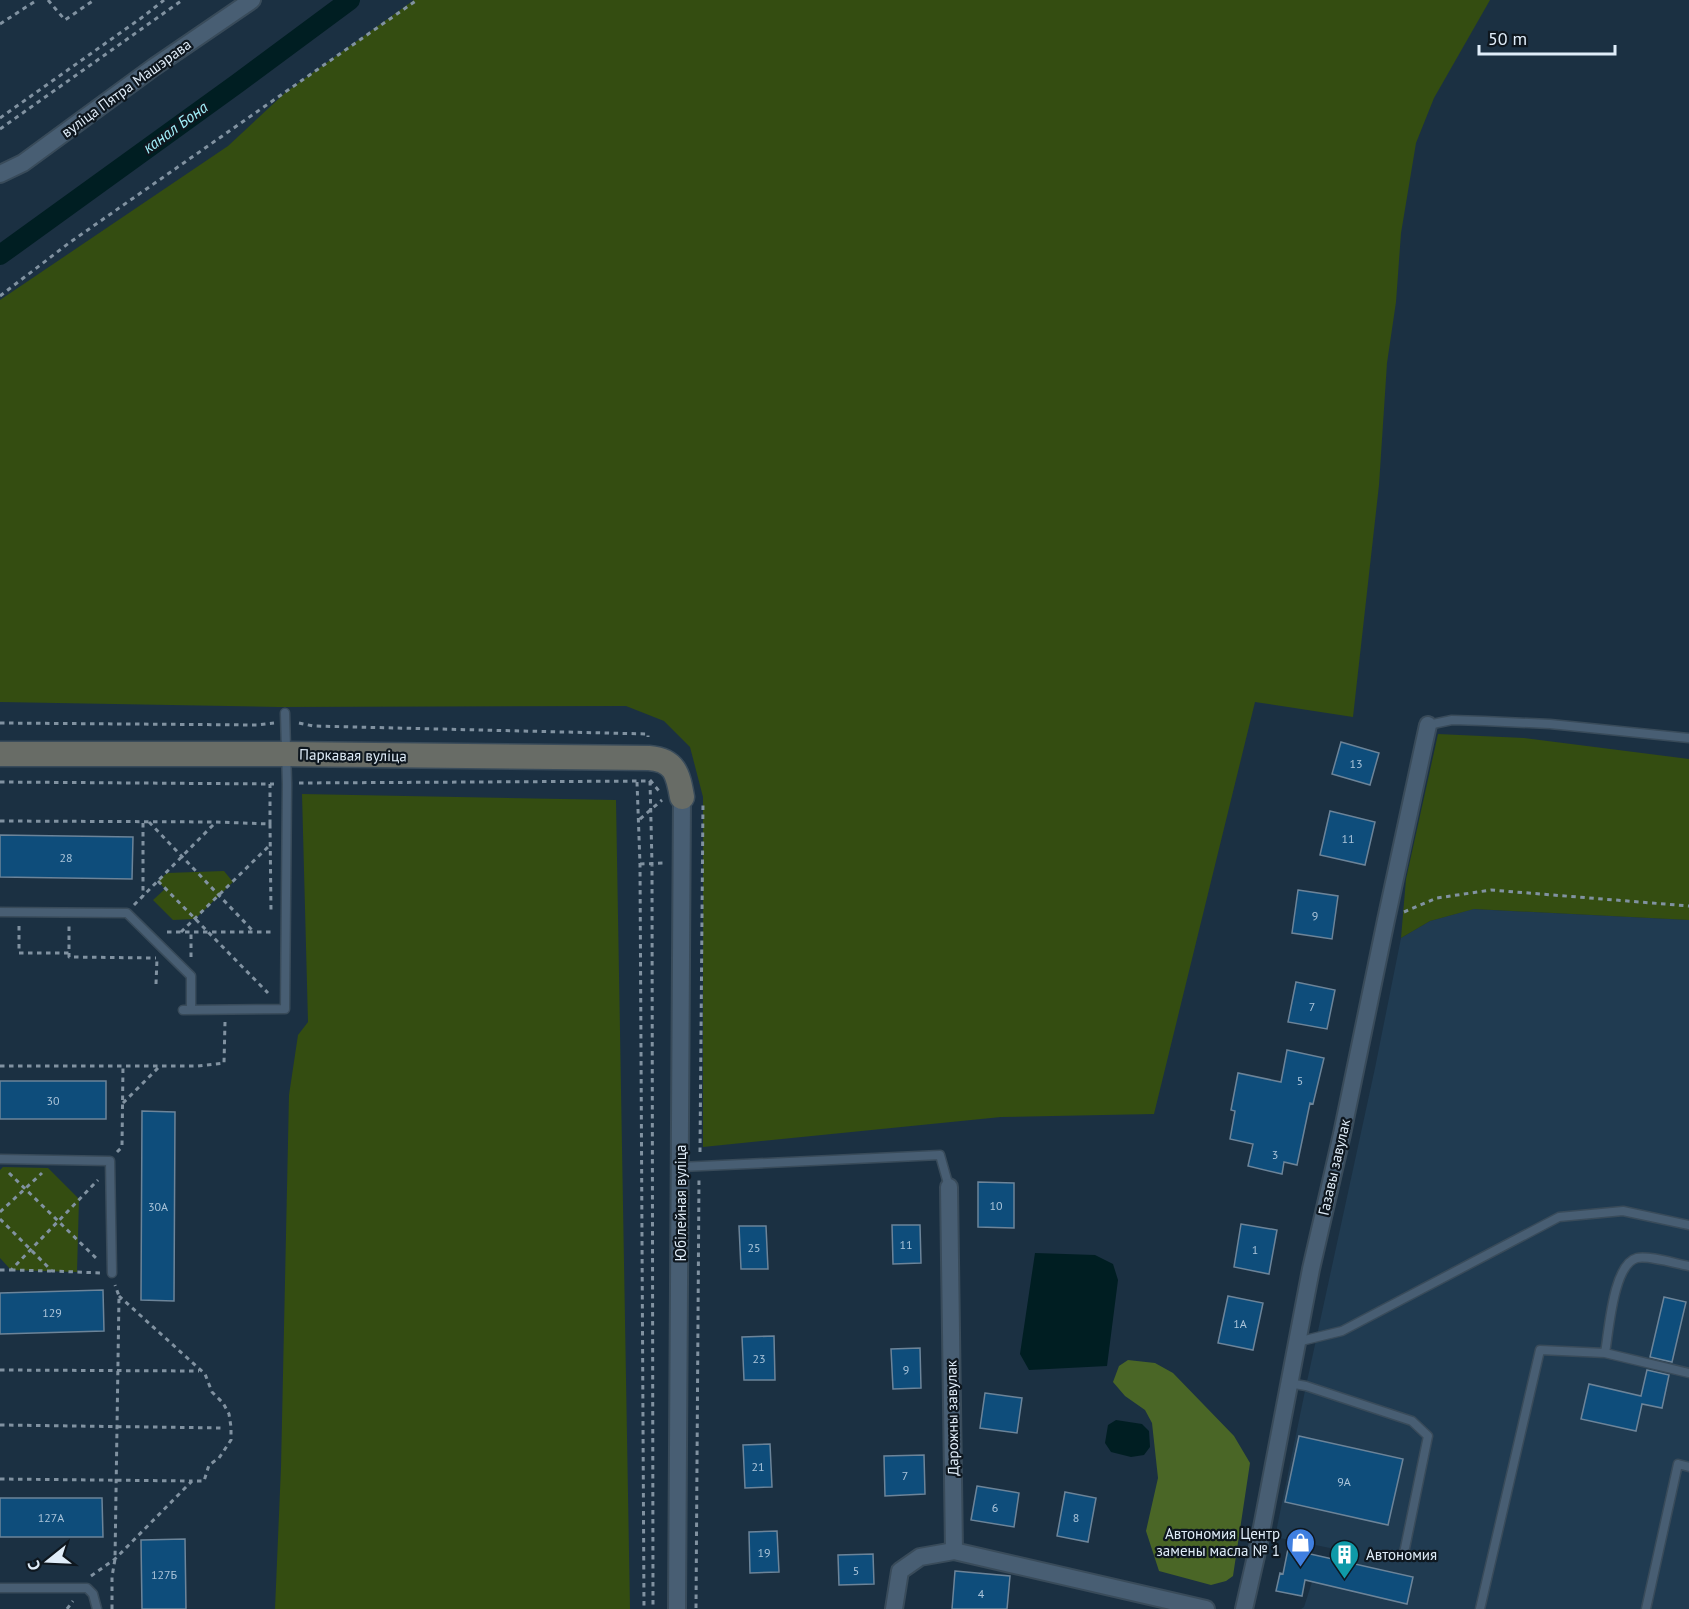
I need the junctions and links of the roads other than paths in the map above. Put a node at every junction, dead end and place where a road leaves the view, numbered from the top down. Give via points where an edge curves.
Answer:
1 (252, 0) edge
2 (0, 174) edge
3 (285, 713) dead end
4 (1428, 725) joint
5 (1689, 738) edge
6 (0, 754) edge
7 (287, 754) junction
8 (683, 797) joint
9 (0, 912) edge
10 (1, 1163) edge
11 (680, 1167) junction
12 (949, 1187) joint
13 (1689, 1225) edge
14 (1689, 1266) edge
15 (112, 1273) road end
16 (1297, 1342) junction
17 (1605, 1353) junction
18 (1689, 1373) edge
19 (1289, 1383) junction
20 (1689, 1467) edge
21 (954, 1551) junction
22 (1404, 1552) dead end
23 (0, 1588) edge
24 (97, 1609) edge
25 (677, 1609) edge
26 (894, 1609) edge
27 (1206, 1609) edge
28 (1244, 1609) edge
29 (1480, 1609) edge
30 (1646, 1609) edge

1 - 2 street, вуліца Пятра Машэрава via 23,163
3 - 7 lane
4 - 5 lane via 1452,720 1550,724
4 - 16 street, Газавы завулак
6 - 7 street, Паркавая вуліца
7 - 8 street, Паркавая вуліца via 657,759 675,770
7 - 9 lane via 285,1009 187,1010 190,976 127,913
8 - 11 street, Юбілейная вуліца
10 - 15 lane via 56,1160 110,1165
11 - 12 lane via 940,1155
11 - 25 street, Юбілейная вуліца
12 - 21 street, Дарожны завулак
13 - 16 lane via 1623,1211 1559,1217 1342,1331
14 - 17 lane via 1643,1257 1626,1264 1617,1283
16 - 19 street, Газавы завулак
17 - 18 lane
17 - 29 lane via 1540,1350
19 - 22 lane via 1412,1421 1428,1436
19 - 28 street, Газавы завулак
20 - 30 lane via 1678,1464
21 - 26 street via 920,1557 900,1571
21 - 27 street
23 - 24 lane via 87,1588

